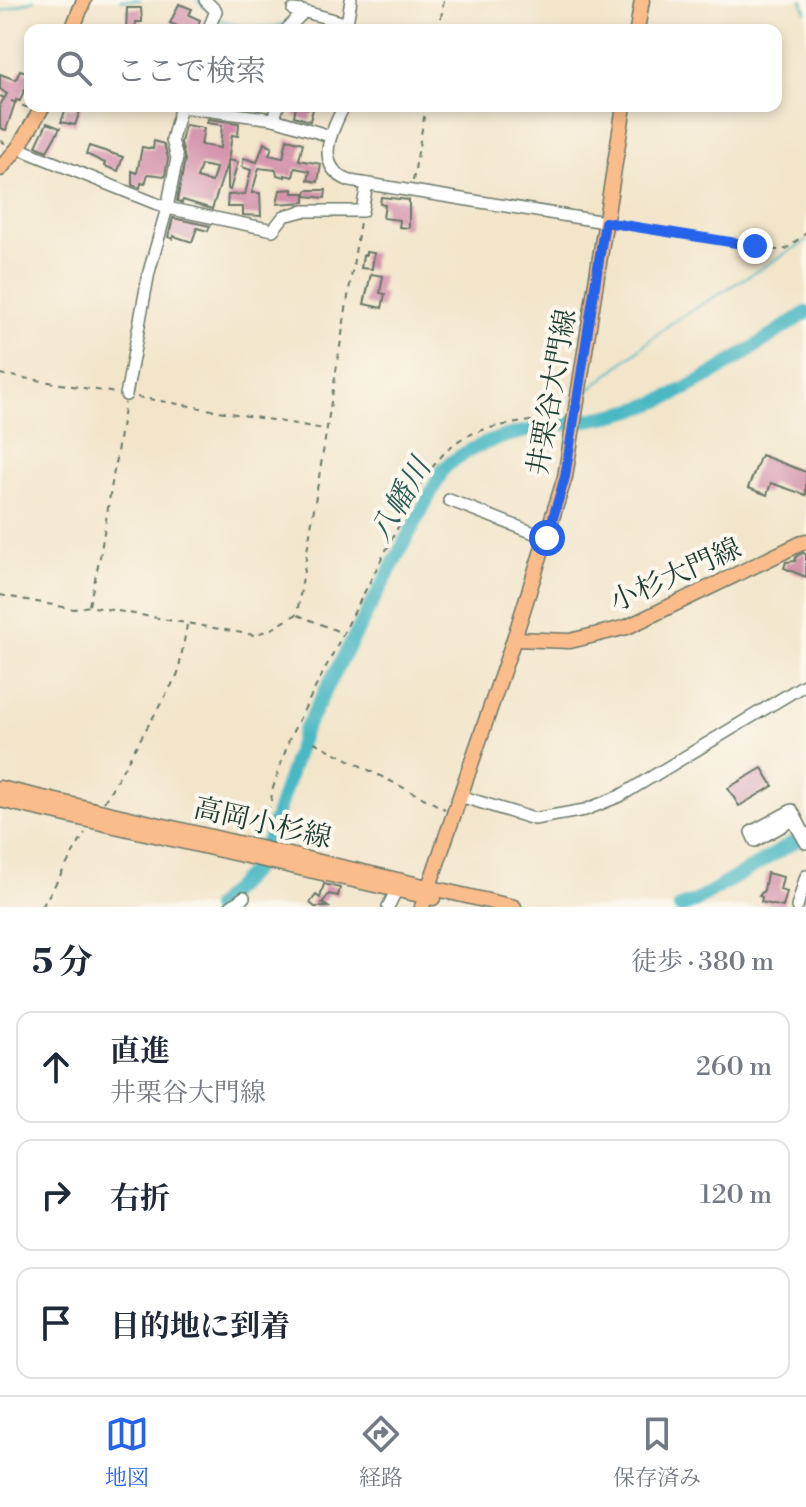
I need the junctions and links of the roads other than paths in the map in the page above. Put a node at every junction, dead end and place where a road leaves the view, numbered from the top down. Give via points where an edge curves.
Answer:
1 (84, 0) edge
2 (205, 0) edge
3 (351, 0) edge
4 (642, 0) edge
5 (74, 24) edge
6 (211, 24) edge
7 (292, 24) edge
8 (336, 24) edge
9 (346, 24) edge
10 (638, 24) edge
11 (40, 112) edge
12 (180, 112) edge
13 (220, 112) edge
14 (276, 112) edge
15 (341, 112) edge
16 (623, 112) edge
17 (274, 119) junction
18 (330, 136) junction
19 (18, 148) junction
20 (0, 169) edge
21 (367, 184) junction
22 (167, 208) junction
23 (605, 222) junction
24 (126, 395) road end
25 (449, 500) dead end
26 (547, 538) junction
27 (806, 541) edge
28 (514, 639) junction
29 (806, 684) edge
30 (0, 788) edge
31 (460, 796) junction
32 (0, 800) edge
33 (95, 816) junction
34 (806, 840) edge
35 (806, 876) edge
36 (396, 891) junction
37 (806, 894) edge
38 (244, 897) dead end
39 (425, 897) edge
40 (230, 907) edge
41 (388, 907) edge
42 (472, 907) edge
43 (514, 907) edge
44 (800, 907) edge

1 - 5 main road
2 - 6 street via 216,11
3 - 9 street
4 - 10 main road
7 - 8 street via 301,15 297,11
11 - 19 main road
12 - 22 street
13 - 17 street
14 - 17 street
15 - 18 street
16 - 23 main road, 井栗谷大門線
17 - 18 street
18 - 21 street via 328,165 335,175
19 - 20 main road
19 - 22 street
21 - 22 street via 362,211 303,211 284,216 273,230
21 - 23 street
22 - 24 street
23 - 26 main road, 井栗谷大門線 via 565,477
25 - 26 street
26 - 28 main road, 井栗谷大門線
27 - 28 main road, 小杉大門線 via 627,627 570,641
28 - 31 main road, 井栗谷大門線
29 - 31 street via 620,796 585,810 534,819
30 - 33 main road, 高岡小杉線
31 - 39 main road, 井栗谷大門線
32 - 33 main road, 高岡小杉線
33 - 36 main road, 高岡小杉線
33 - 39 main road, 高岡小杉線
34 - 34 street via 793,820 755,841 751,832 792,810
35 - 44 street
36 - 39 main road, 高岡小杉線
36 - 41 street
37 - 44 street
38 - 40 street
39 - 42 main road, 高岡小杉線
39 - 43 main road, 高岡小杉線

